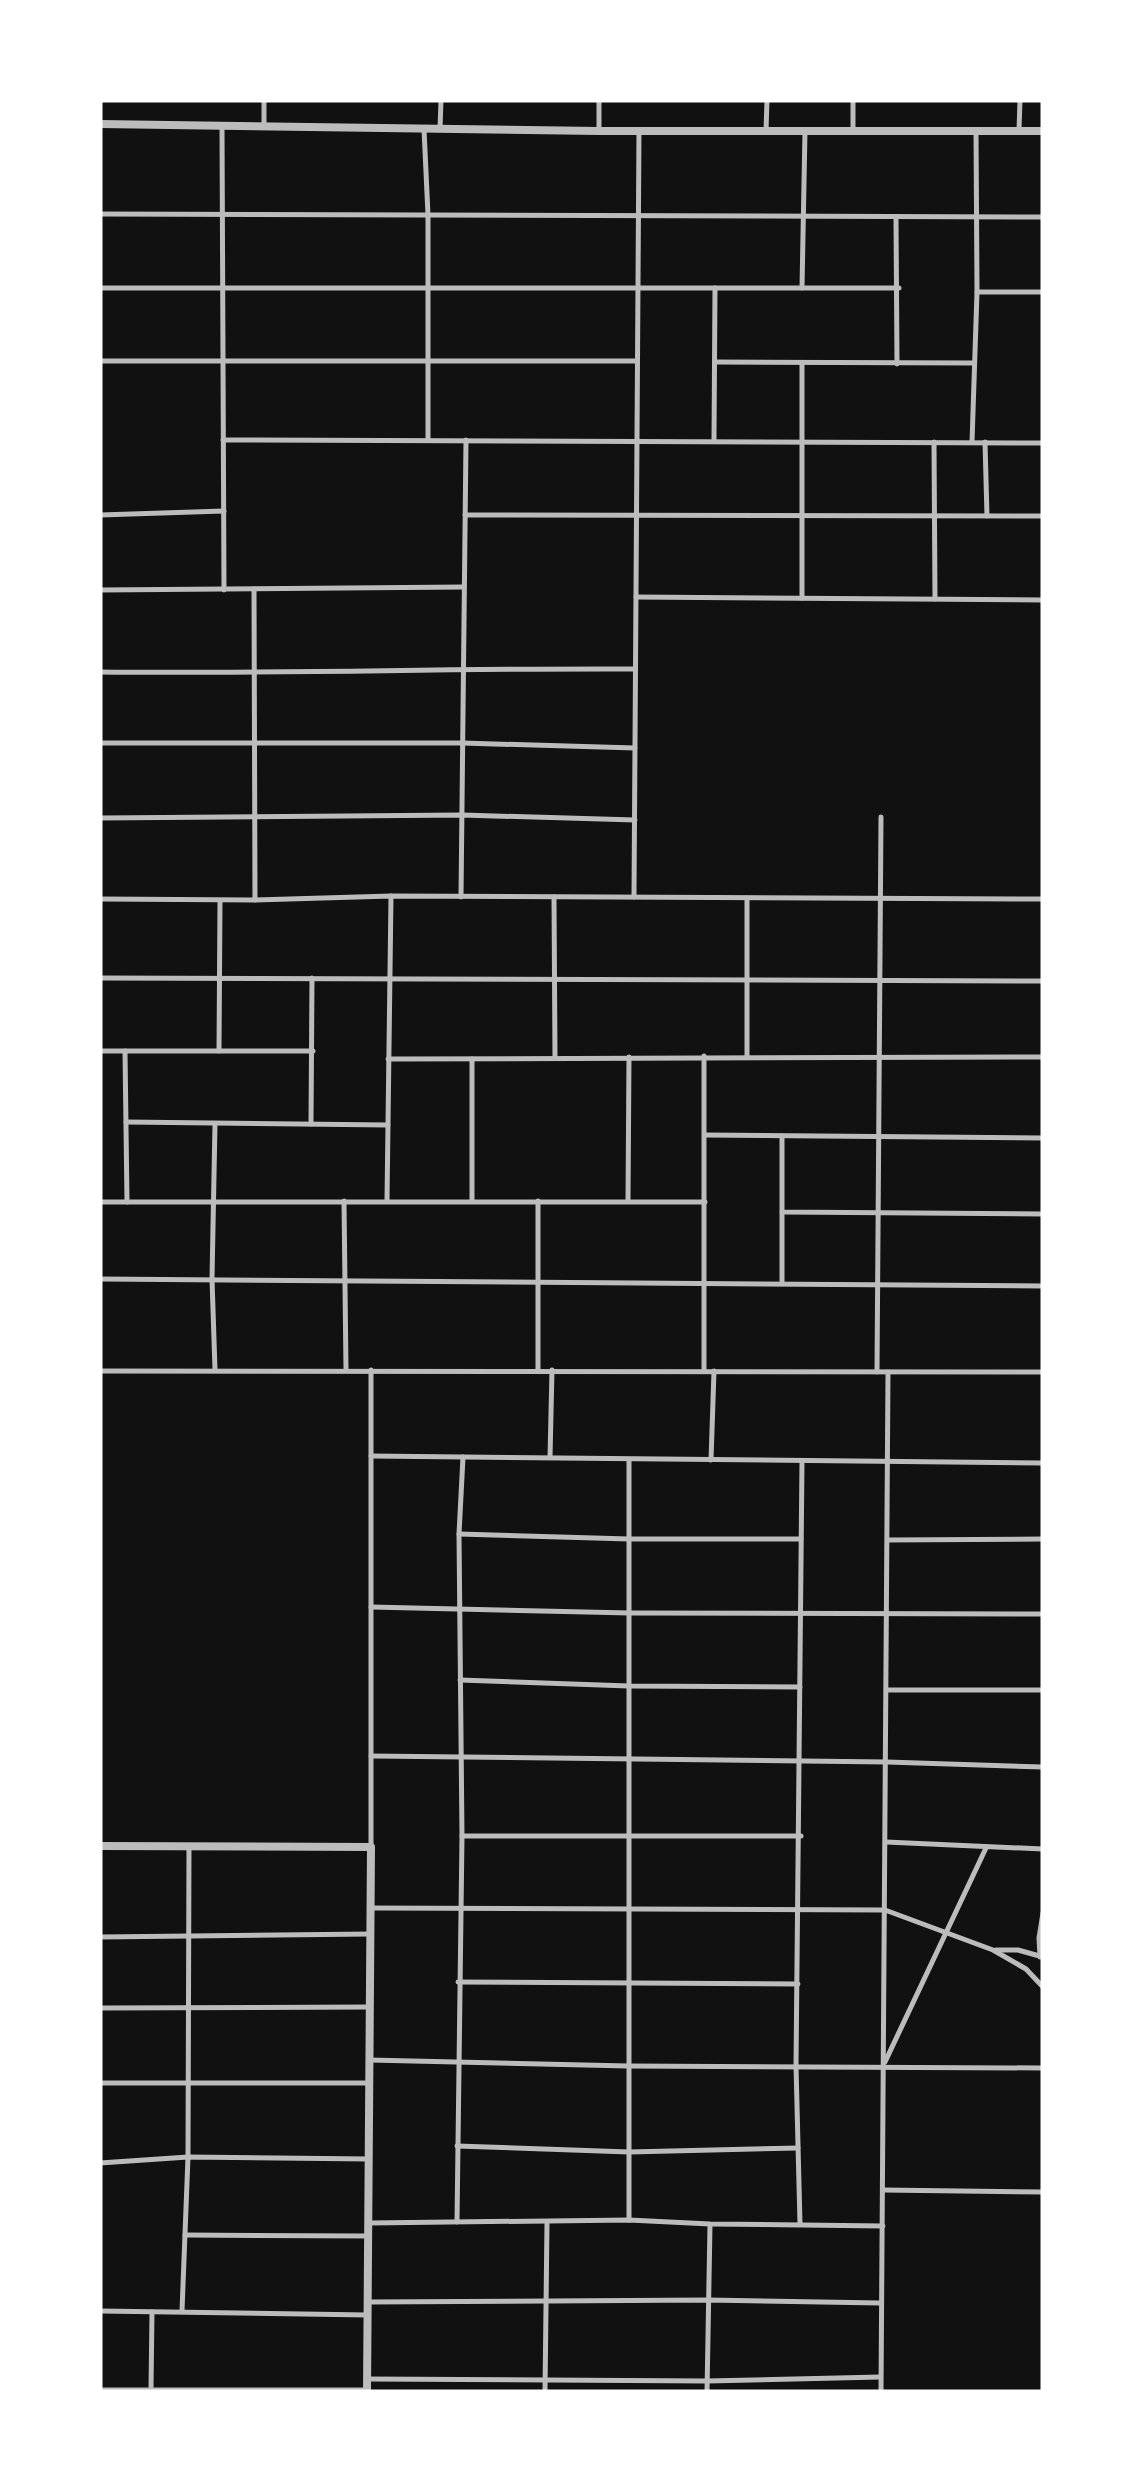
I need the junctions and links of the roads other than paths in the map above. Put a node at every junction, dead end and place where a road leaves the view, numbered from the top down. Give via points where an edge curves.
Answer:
1 (264, 100) edge
2 (440, 100) edge
3 (599, 100) edge
4 (767, 100) edge
5 (853, 100) edge
6 (1020, 100) edge
7 (100, 124) edge
8 (222, 124) junction
9 (264, 126) junction
10 (424, 129) junction
11 (440, 129) junction
12 (766, 130) junction
13 (805, 130) junction
14 (852, 130) junction
15 (976, 130) junction
16 (1019, 130) junction
17 (1043, 130) edge
18 (599, 131) junction
19 (639, 131) junction
20 (100, 214) edge
21 (222, 214) junction
22 (428, 215) junction
23 (637, 216) junction
24 (805, 216) junction
25 (977, 217) junction
26 (1043, 217) edge
27 (896, 218) junction
28 (100, 288) edge
29 (223, 288) junction
30 (428, 288) junction
31 (637, 288) junction
32 (715, 288) junction
33 (802, 288) junction
34 (899, 288) junction
35 (976, 292) junction
36 (1043, 292) edge
37 (100, 361) edge
38 (636, 361) junction
39 (223, 362) junction
40 (428, 362) junction
41 (715, 362) junction
42 (802, 363) junction
43 (974, 363) junction
44 (898, 364) junction
45 (428, 439) junction
46 (466, 439) junction
47 (223, 440) junction
48 (636, 440) junction
49 (714, 440) junction
50 (802, 440) junction
51 (934, 442) junction
52 (972, 442) junction
53 (986, 442) junction
54 (1043, 442) edge
55 (224, 510) junction
56 (465, 514) junction
57 (100, 515) edge
58 (636, 515) junction
59 (934, 516) junction
60 (987, 516) junction
61 (1043, 516) edge
62 (801, 517) junction
63 (464, 588) junction
64 (254, 589) junction
65 (100, 590) edge
66 (224, 590) junction
67 (636, 598) junction
68 (802, 598) junction
69 (935, 600) junction
70 (1043, 600) edge
71 (463, 668) junction
72 (635, 669) junction
73 (100, 672) edge
74 (254, 674) junction
75 (254, 742) junction
76 (100, 743) edge
77 (462, 743) junction
78 (635, 748) junction
79 (462, 814) junction
80 (881, 817) dead end
81 (100, 818) edge
82 (254, 818) junction
83 (634, 820) junction
84 (391, 896) junction
85 (461, 897) junction
86 (554, 897) junction
87 (100, 898) edge
88 (634, 898) junction
89 (747, 898) junction
90 (880, 898) junction
91 (1043, 899) edge
92 (254, 900) junction
93 (220, 901) junction
94 (100, 978) edge
95 (220, 978) junction
96 (312, 978) junction
97 (389, 978) junction
98 (555, 979) junction
99 (747, 980) junction
100 (880, 980) junction
101 (1043, 980) edge
102 (100, 1051) edge
103 (125, 1051) junction
104 (219, 1051) junction
105 (313, 1051) junction
106 (704, 1056) junction
107 (748, 1056) junction
108 (629, 1057) junction
109 (879, 1057) junction
110 (1043, 1057) edge
111 (472, 1058) junction
112 (555, 1058) junction
113 (388, 1059) junction
114 (126, 1122) junction
115 (215, 1124) junction
116 (311, 1124) junction
117 (388, 1125) junction
118 (705, 1136) junction
119 (782, 1136) junction
120 (878, 1136) junction
121 (1043, 1138) edge
122 (387, 1200) junction
123 (344, 1201) junction
124 (472, 1201) junction
125 (538, 1201) junction
126 (628, 1201) junction
127 (100, 1202) edge
128 (127, 1202) junction
129 (706, 1202) junction
130 (215, 1204) junction
131 (782, 1212) junction
132 (878, 1214) junction
133 (1043, 1214) edge
134 (100, 1279) edge
135 (212, 1280) junction
136 (538, 1281) junction
137 (344, 1282) junction
138 (704, 1282) junction
139 (782, 1284) junction
140 (876, 1284) junction
141 (1043, 1286) edge
142 (215, 1370) junction
143 (346, 1370) junction
144 (371, 1370) junction
145 (538, 1370) junction
146 (552, 1370) junction
147 (100, 1371) edge
148 (704, 1371) junction
149 (714, 1371) junction
150 (877, 1372) junction
151 (888, 1372) junction
152 (1043, 1372) edge
153 (371, 1456) junction
154 (463, 1457) junction
155 (550, 1457) junction
156 (711, 1460) junction
157 (888, 1460) junction
158 (629, 1461) junction
159 (802, 1462) junction
160 (1043, 1463) edge
161 (458, 1534) junction
162 (629, 1539) junction
163 (801, 1539) junction
164 (1043, 1539) edge
165 (888, 1540) junction
166 (371, 1607) junction
167 (458, 1610) junction
168 (800, 1611) junction
169 (888, 1612) junction
170 (630, 1613) junction
171 (1043, 1614) edge
172 (460, 1680) junction
173 (628, 1686) junction
174 (800, 1687) junction
175 (888, 1690) junction
176 (1043, 1690) edge
177 (371, 1756) junction
178 (459, 1757) junction
179 (628, 1760) junction
180 (800, 1762) junction
181 (887, 1762) junction
182 (1043, 1766) edge
183 (628, 1835) junction
184 (462, 1836) junction
185 (801, 1836) junction
186 (886, 1842) junction
187 (100, 1846) edge
188 (188, 1846) junction
189 (371, 1847) junction
190 (986, 1848) junction
191 (1043, 1849) edge
192 (370, 1908) junction
193 (459, 1908) junction
194 (628, 1910) junction
195 (885, 1910) junction
196 (800, 1911) junction
197 (1043, 1913) edge
198 (949, 1933) junction
199 (370, 1934) junction
200 (100, 1936) edge
201 (191, 1938) junction
202 (993, 1950) junction
203 (1042, 1957) edge
204 (458, 1982) junction
205 (627, 1983) junction
206 (798, 1984) junction
207 (1043, 1986) edge
208 (189, 2007) junction
209 (370, 2007) junction
210 (100, 2008) edge
211 (370, 2060) junction
212 (458, 2062) junction
213 (884, 2065) junction
214 (628, 2066) junction
215 (796, 2066) junction
216 (1043, 2068) edge
217 (100, 2083) edge
218 (188, 2083) junction
219 (370, 2083) junction
220 (457, 2146) junction
221 (798, 2148) junction
222 (629, 2152) junction
223 (188, 2157) junction
224 (369, 2160) junction
225 (100, 2163) edge
226 (883, 2190) junction
227 (1043, 2192) edge
228 (629, 2220) junction
229 (458, 2222) junction
230 (369, 2223) junction
231 (547, 2223) junction
232 (710, 2224) junction
233 (800, 2224) junction
234 (883, 2226) junction
235 (185, 2235) junction
236 (368, 2236) junction
237 (547, 2300) junction
238 (708, 2300) junction
239 (368, 2302) junction
240 (881, 2303) junction
241 (100, 2311) edge
242 (182, 2311) junction
243 (152, 2312) junction
244 (368, 2315) junction
245 (880, 2378) junction
246 (367, 2379) junction
247 (545, 2379) junction
248 (707, 2381) junction
249 (100, 2390) edge
250 (151, 2391) edge
251 (367, 2391) edge
252 (545, 2392) edge
253 (706, 2392) edge
254 (880, 2392) edge

1 - 9 street
2 - 11 street
3 - 18 street
4 - 12 street
5 - 14 street
6 - 16 street
7 - 8 street
8 - 9 street
8 - 21 street
9 - 10 street
10 - 11 street
10 - 22 street
11 - 18 street
12 - 13 street
12 - 19 street
13 - 14 street
13 - 24 street
14 - 15 street
15 - 16 street
15 - 25 street
16 - 17 street
18 - 19 street
19 - 23 street
20 - 21 street
21 - 22 street
21 - 29 street
22 - 23 street
22 - 30 street
23 - 24 street
23 - 31 street
24 - 27 street
24 - 33 street
25 - 26 street
25 - 27 street
25 - 35 street
27 - 34 street
28 - 29 street
29 - 30 street
29 - 39 street
30 - 31 street
30 - 40 street
31 - 32 street
31 - 38 street
32 - 33 street
32 - 41 street
33 - 34 street
34 - 44 street
35 - 36 street
35 - 43 street
37 - 39 street
38 - 40 street
38 - 48 street
39 - 40 street
39 - 47 street
40 - 45 street
41 - 42 street
41 - 49 street
42 - 44 street
42 - 50 street
43 - 44 street
43 - 52 street
45 - 46 street
45 - 47 street
46 - 48 street
46 - 56 street
47 - 55 street
48 - 49 street
48 - 58 street
49 - 50 street
50 - 51 street
50 - 62 street
51 - 52 street
51 - 59 street
52 - 53 street
53 - 54 street
53 - 60 street
55 - 57 street
55 - 66 street
56 - 58 street
56 - 63 street
58 - 62 street
58 - 67 street
59 - 60 street
59 - 62 street
59 - 69 street
60 - 61 street
62 - 68 street
63 - 64 street
63 - 71 street
64 - 66 street
64 - 74 street
65 - 66 street
67 - 68 street
67 - 72 street
68 - 69 street
69 - 70 street
71 - 72 street
71 - 74 street
71 - 77 street
72 - 78 street
73 - 74 street
74 - 75 street
75 - 76 street
75 - 77 street
75 - 82 street
77 - 78 street
77 - 79 street
78 - 83 street
79 - 82 street
79 - 83 street
79 - 85 street
80 - 90 street
81 - 82 street
82 - 92 street
83 - 88 street
84 - 85 street
84 - 92 street
84 - 97 street
85 - 86 street
86 - 88 street
86 - 98 street
87 - 93 street
88 - 89 street
89 - 90 street
89 - 99 street
90 - 91 street
90 - 100 street
92 - 93 street
93 - 95 street
94 - 95 street
95 - 96 street
95 - 104 street
96 - 97 street
96 - 105 street
97 - 98 street
97 - 113 street
98 - 99 street
98 - 112 street
99 - 100 street
99 - 107 street
100 - 101 street
100 - 109 street
102 - 103 street
103 - 104 street
103 - 114 street
104 - 105 street
105 - 116 street
106 - 107 street
106 - 108 street
106 - 118 street
107 - 109 street
108 - 112 street
108 - 126 street
109 - 110 street
109 - 120 street
111 - 112 street
111 - 113 street
111 - 124 street
113 - 117 street
114 - 115 street
114 - 128 street
115 - 116 street
115 - 130 street
116 - 117 street
117 - 122 street
118 - 119 street
118 - 129 street
119 - 120 street
119 - 131 street
120 - 121 street
120 - 132 street
122 - 123 street
122 - 124 street
123 - 130 street
123 - 137 street
124 - 125 street
125 - 126 street
125 - 136 street
126 - 129 street
127 - 128 street
128 - 130 street
129 - 138 street
130 - 135 street
131 - 132 street
131 - 139 street
132 - 133 street
132 - 140 street
134 - 135 street
135 - 137 street
135 - 142 street
136 - 137 street
136 - 138 street
136 - 145 street
137 - 143 street
138 - 139 street
138 - 148 street
139 - 140 street
140 - 141 street
140 - 150 street
142 - 143 street
142 - 147 street
143 - 144 street
144 - 145 street
144 - 153 street
145 - 146 street
146 - 148 street
146 - 155 street
148 - 149 street
149 - 150 street
149 - 156 street
150 - 151 street
151 - 152 street
151 - 157 street
153 - 154 street
153 - 166 street
154 - 155 street
154 - 161 street
155 - 158 street
156 - 158 street
156 - 159 street
157 - 159 street
157 - 160 street
157 - 165 street
158 - 162 street
159 - 163 street
161 - 162 street
161 - 167 street
162 - 163 street
162 - 170 street
163 - 168 street
164 - 165 street
165 - 169 street
166 - 167 street
166 - 177 street
167 - 170 street
167 - 172 street
168 - 169 street
168 - 170 street
168 - 174 street
169 - 171 street
169 - 175 street
170 - 173 street
172 - 173 street
172 - 178 street
173 - 174 street
173 - 179 street
174 - 180 street
175 - 176 street
175 - 181 street
177 - 178 street
177 - 189 street
178 - 179 street
178 - 184 street
179 - 180 street
179 - 183 street
180 - 181 street
180 - 185 street
181 - 182 street
181 - 186 street
183 - 184 street
183 - 185 street
183 - 194 street
184 - 193 street
185 - 196 street
186 - 190 street
186 - 195 street
187 - 188 street
188 - 189 street
188 - 201 street
189 - 192 street
190 - 191 street
190 - 198 street
192 - 193 street
192 - 199 street
193 - 194 street
193 - 204 street
194 - 196 street
194 - 205 street
195 - 196 street
195 - 198 street
195 - 213 street
196 - 206 street
197 - 203 street
198 - 202 street
198 - 213 street
199 - 201 street
199 - 209 street
200 - 201 street
201 - 208 street
202 - 203 street
202 - 207 street
204 - 205 street
204 - 212 street
205 - 206 street
205 - 214 street
206 - 215 street
208 - 209 street
208 - 210 street
208 - 218 street
209 - 211 street
211 - 212 street
211 - 219 street
212 - 214 street
212 - 220 street
213 - 215 street
213 - 216 street
213 - 226 street
214 - 215 street
214 - 222 street
215 - 221 street
217 - 218 street
218 - 219 street
218 - 223 street
219 - 224 street
220 - 222 street
220 - 229 street
221 - 222 street
221 - 233 street
222 - 228 street
223 - 224 street
223 - 225 street
223 - 235 street
224 - 230 street
226 - 227 street
226 - 234 street
228 - 231 street
228 - 232 street
229 - 230 street
229 - 231 street
230 - 236 street
231 - 237 street
232 - 233 street
232 - 238 street
233 - 234 street
234 - 240 street
235 - 236 street
235 - 242 street
236 - 239 street
237 - 238 street
237 - 239 street
237 - 247 street
238 - 240 street
238 - 248 street
239 - 244 street
240 - 245 street
241 - 243 street
242 - 243 street
242 - 244 street
243 - 250 street
244 - 246 street
245 - 248 street
245 - 254 street
246 - 247 street
246 - 251 street
247 - 248 street
247 - 252 street
248 - 253 street
249 - 250 street
250 - 251 street

